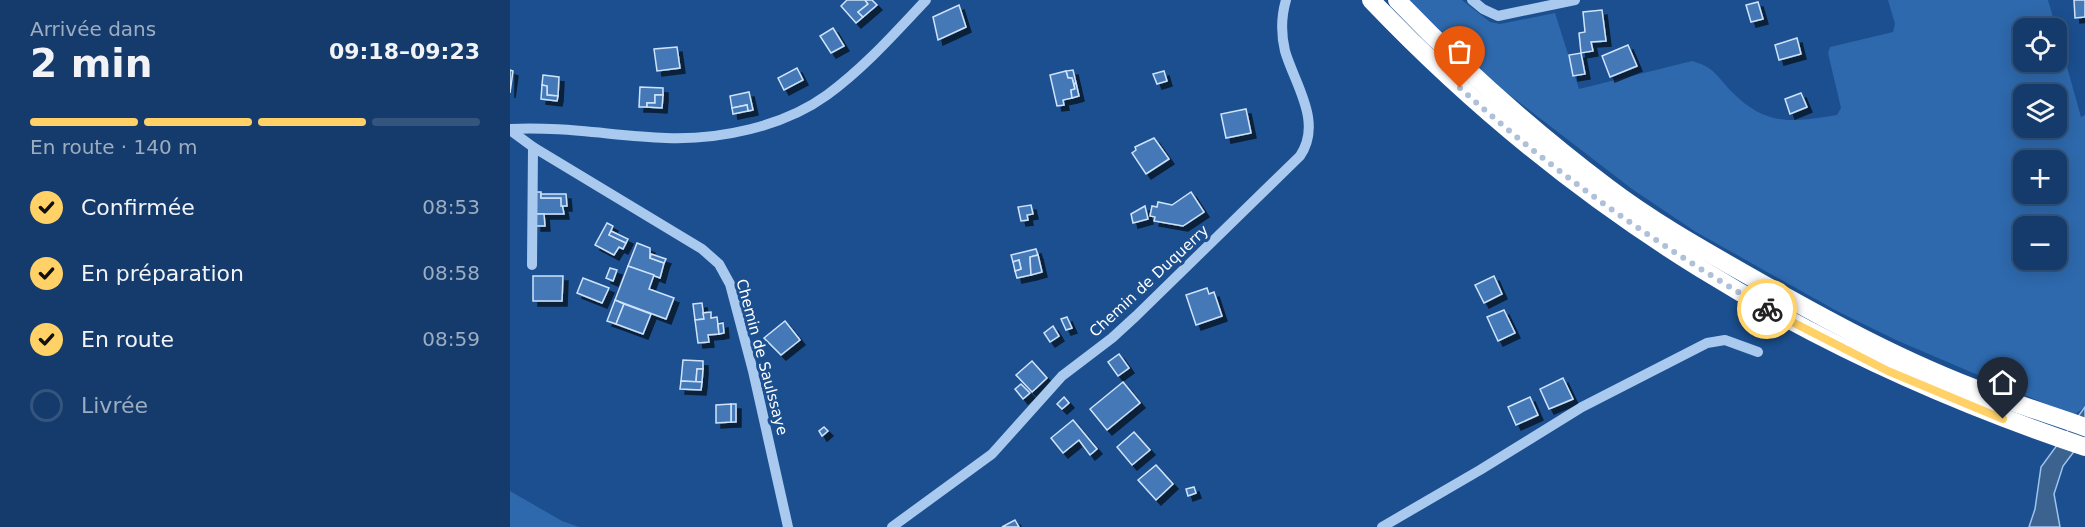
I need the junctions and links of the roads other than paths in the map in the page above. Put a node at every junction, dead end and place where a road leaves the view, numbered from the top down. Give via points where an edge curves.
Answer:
1 (927, 0) edge
2 (1286, 0) edge
3 (1371, 0) edge
4 (1397, 0) edge
5 (1472, 0) edge
6 (1575, 0) edge
7 (510, 130) edge
8 (533, 147) junction
9 (532, 265) dead end
10 (1758, 352) dead end
11 (2085, 427) edge
12 (2085, 447) edge
13 (788, 527) edge
14 (892, 527) edge
15 (1382, 527) edge

1 - 7 street via 879,51 826,96 766,124 734,133 668,138
2 - 14 street, Chemin de Duquerry via 1282,35 1310,129 1300,156 1128,324 1062,376 992,454
3 - 12 highway via 1427,58 1510,133 1597,201 1690,264 1888,371 1982,411
4 - 11 highway via 1520,118 1609,188 1699,247 1795,302 1900,355 1989,394
5 - 6 street via 1498,16
7 - 8 street, Chemin de Saulssaye
8 - 9 street
8 - 13 street, Chemin de Saulssaye via 702,249 719,264 730,284
10 - 15 street via 1725,340 1707,343 1582,407

